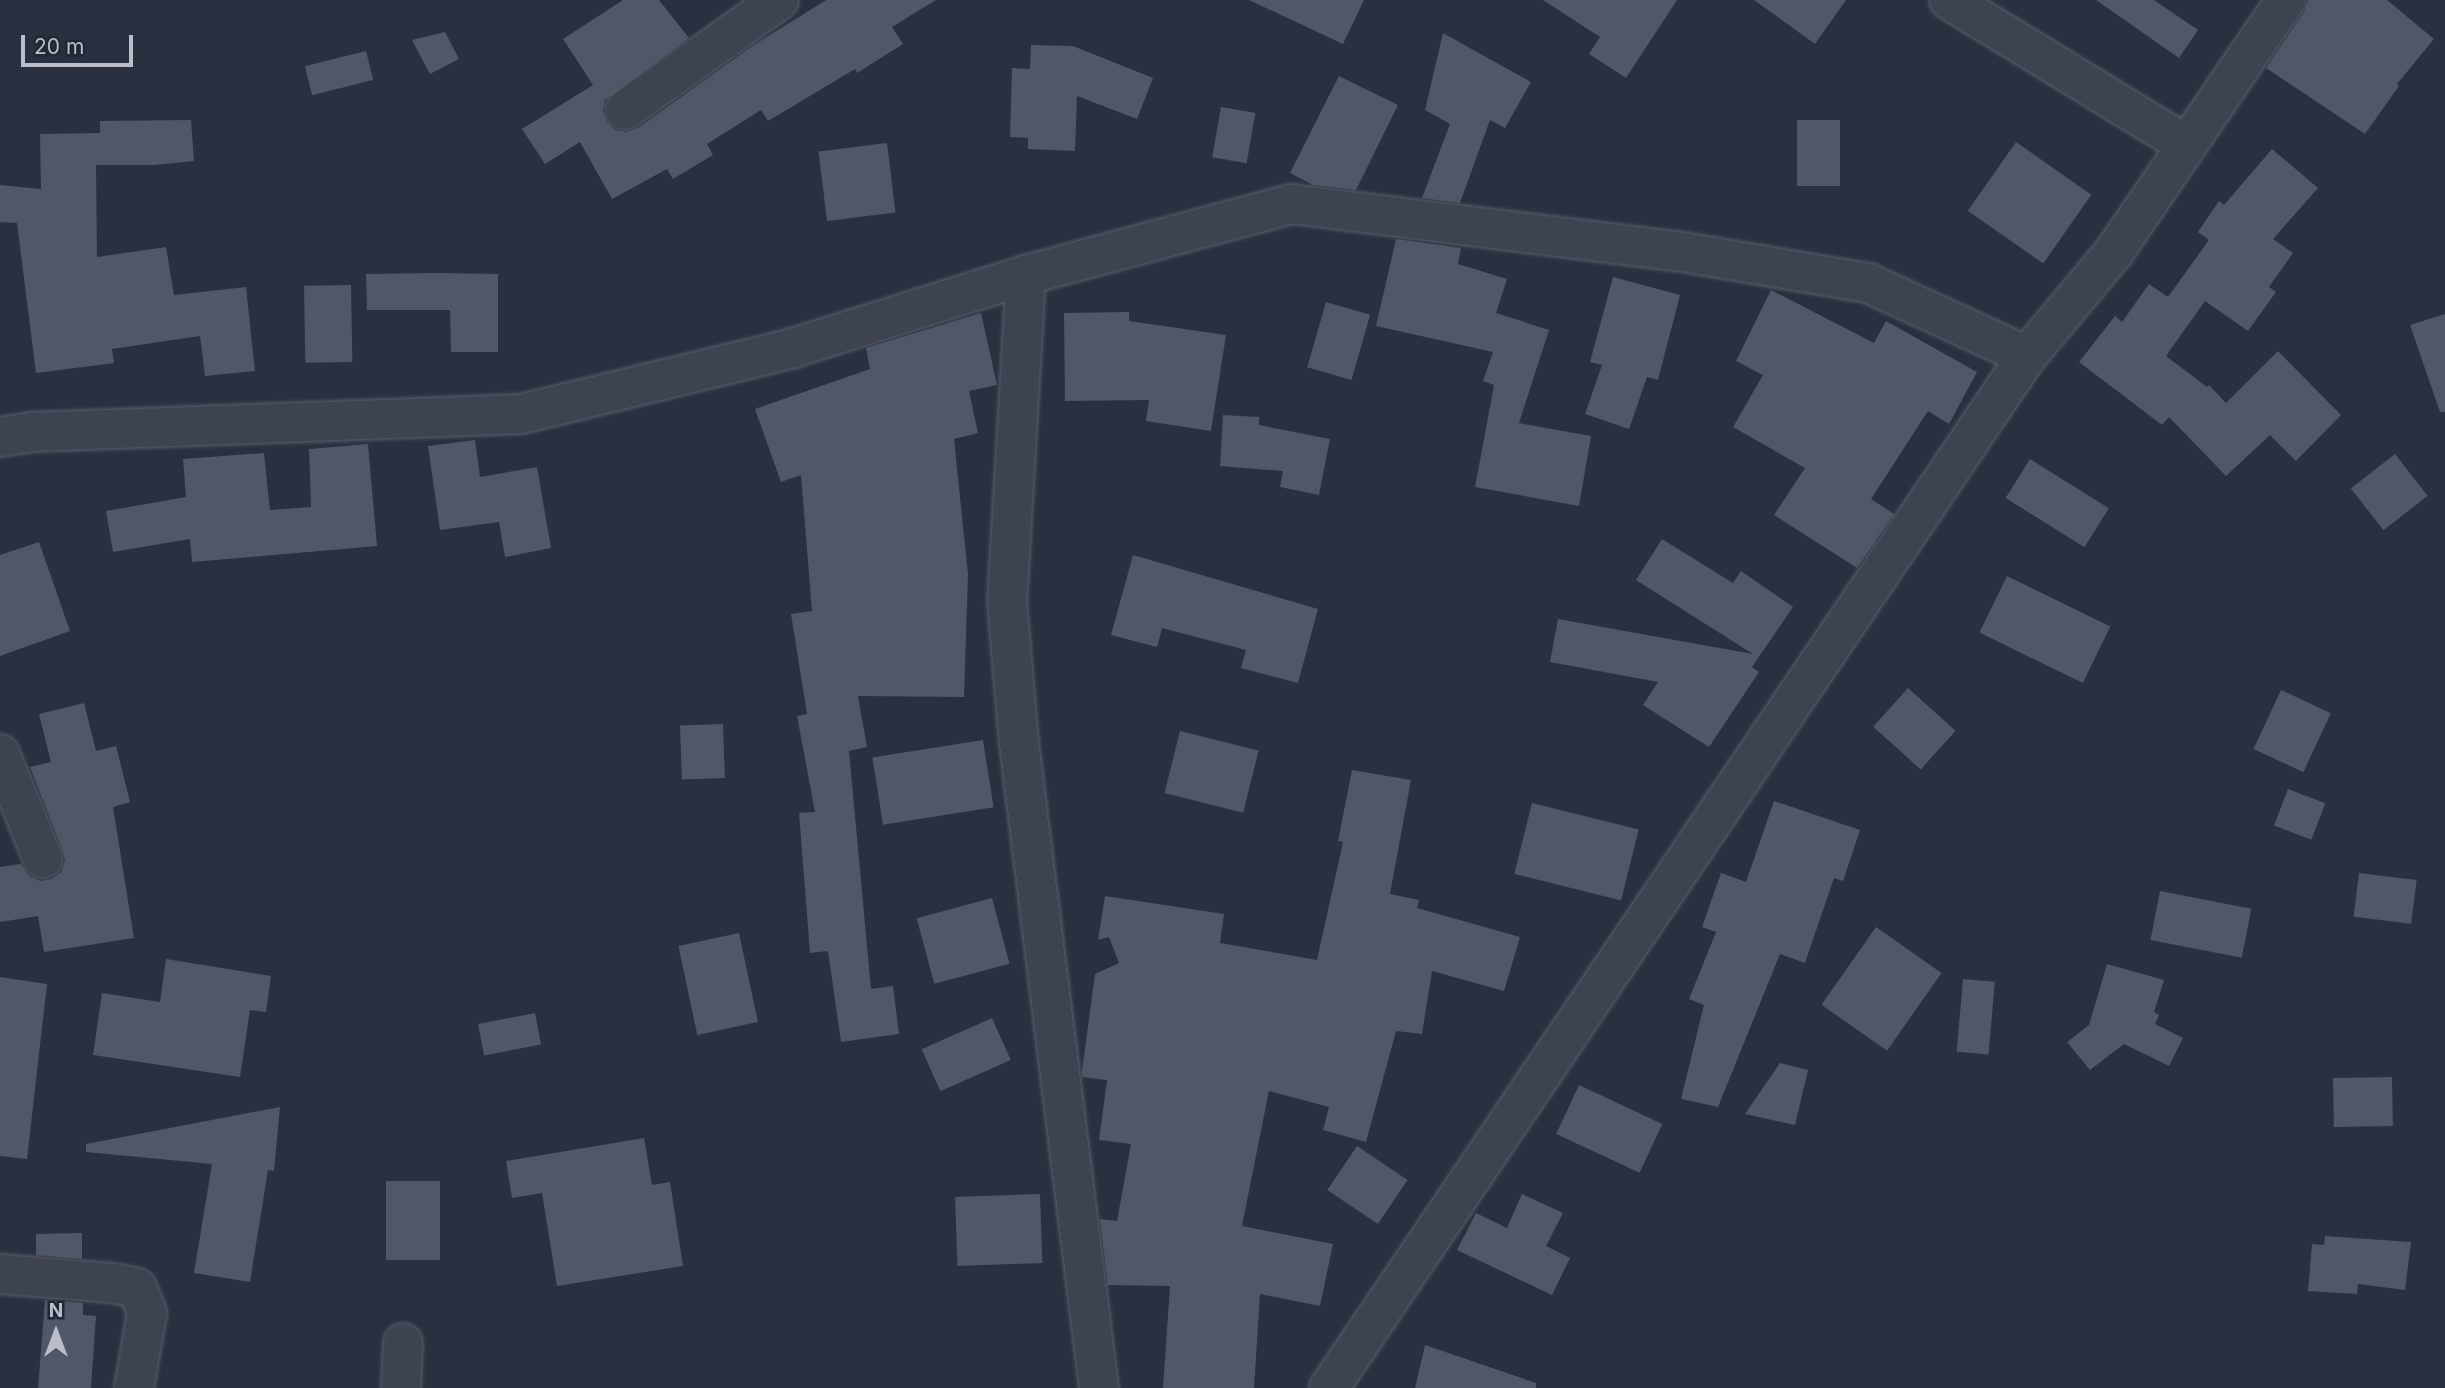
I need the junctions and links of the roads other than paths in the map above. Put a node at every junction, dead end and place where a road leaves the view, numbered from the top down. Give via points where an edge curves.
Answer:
1 (779, 0) edge
2 (1949, 0) edge
3 (2286, 0) edge
4 (625, 110) dead end
5 (2185, 144) junction
6 (1026, 275) junction
7 (2027, 356) junction
8 (0, 437) edge
9 (0, 754) edge
10 (43, 859) dead end
11 (0, 1274) edge
12 (403, 1343) dead end
13 (134, 1388) edge
14 (401, 1388) edge
15 (1099, 1388) edge
16 (1329, 1388) edge

1 - 4 street
2 - 5 street
3 - 5 street
5 - 7 street via 2113,252
6 - 7 street via 1291,204 1676,251 1868,283
6 - 8 street via 793,348 521,414 31,432
6 - 15 street via 1007,601 1019,743
7 - 16 street
9 - 10 street
11 - 13 street via 137,1288 147,1313
12 - 14 street

